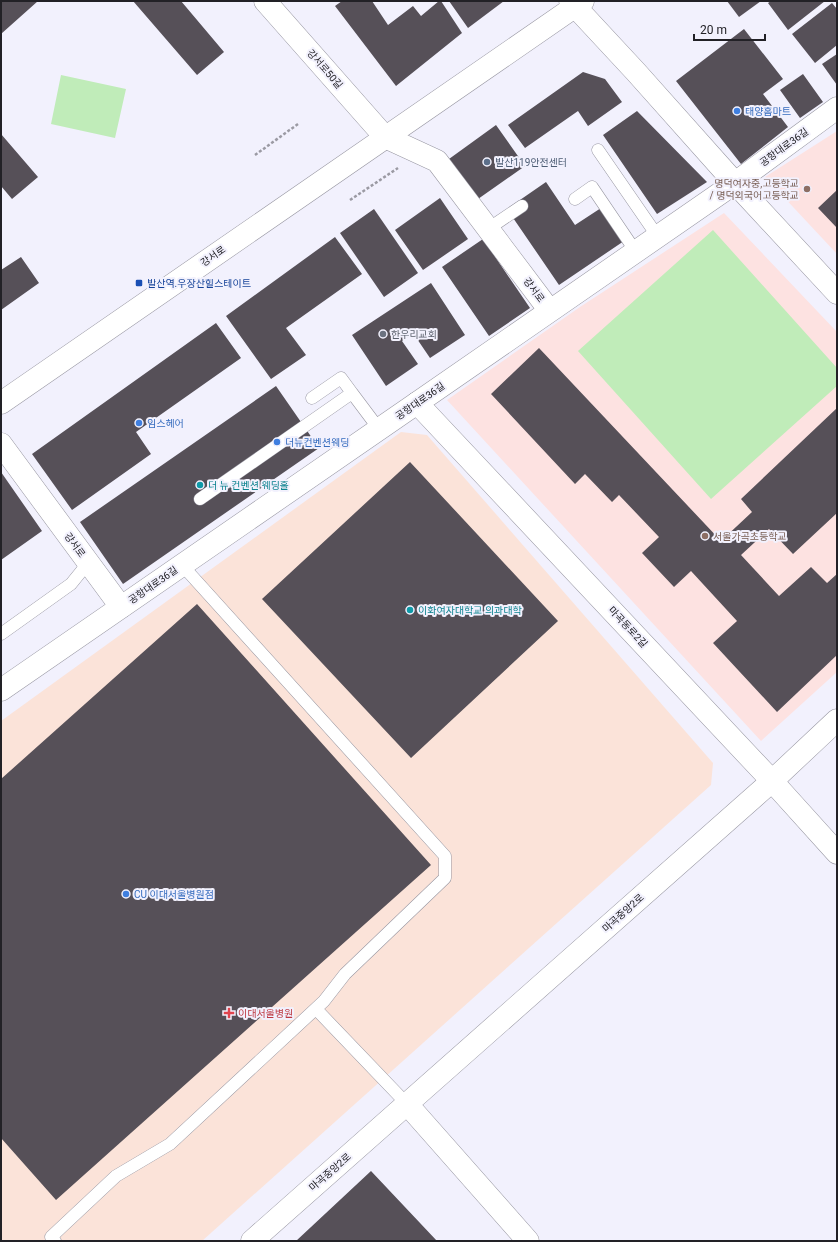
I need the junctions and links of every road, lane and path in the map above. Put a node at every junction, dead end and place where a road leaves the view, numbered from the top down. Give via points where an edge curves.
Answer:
1 (265, 1) edge
2 (576, 3) edge
3 (837, 108) edge
4 (298, 124) dead end
5 (385, 137) junction
6 (598, 150) dead end
7 (255, 154) dead end
8 (400, 166) dead end
9 (735, 183) junction
10 (575, 199) dead end
11 (350, 200) dead end
12 (522, 206) dead end
13 (488, 229) junction
14 (658, 237) junction
15 (636, 252) junction
16 (837, 293) edge
17 (550, 311) junction
18 (352, 393) junction
19 (312, 398) dead end
20 (1, 403) edge
21 (417, 403) junction
22 (379, 429) junction
23 (1, 444) edge
24 (200, 499) dead end
25 (88, 563) junction
26 (182, 564) junction
27 (121, 607) junction
28 (1, 634) edge
29 (1, 690) edge
30 (837, 720) edge
31 (772, 781) junction
32 (837, 853) edge
33 (316, 1009) junction
34 (407, 1104) junction
35 (54, 1241) edge
36 (252, 1241) edge
37 (528, 1241) edge

1 - 5 street, 강서로50길
2 - 5 street, 강서로
2 - 9 street, 강서로
3 - 9 street, 공항대로36길
4 - 7 path
5 - 13 street, 강서로 via 437,161
5 - 20 street, 강서로
6 - 14 lane
8 - 11 path
9 - 14 street, 공항대로36길
9 - 16 street, 강서로
10 - 15 lane via 592,187
12 - 13 lane
13 - 17 street, 강서로
14 - 15 street, 공항대로36길
15 - 17 street, 공항대로36길
17 - 21 street, 공항대로36길
18 - 19 lane via 341,378
18 - 22 lane
18 - 24 lane
21 - 22 street, 공항대로36길
21 - 31 street, 마곡동로2길
22 - 26 street, 공항대로36길
23 - 25 street, 강서로
25 - 27 street, 강서로
25 - 28 lane via 71,584
26 - 27 street, 공항대로36길
26 - 33 lane via 445,856 445,878 345,974
27 - 29 street, 공항대로36길
30 - 31 street, 마곡중앙2로
31 - 32 street, 마곡동로2길
31 - 34 street, 마곡중앙2로
33 - 34 lane
33 - 35 lane via 170,1144 116,1176 51,1237
34 - 36 street, 마곡중앙2로
34 - 37 street

